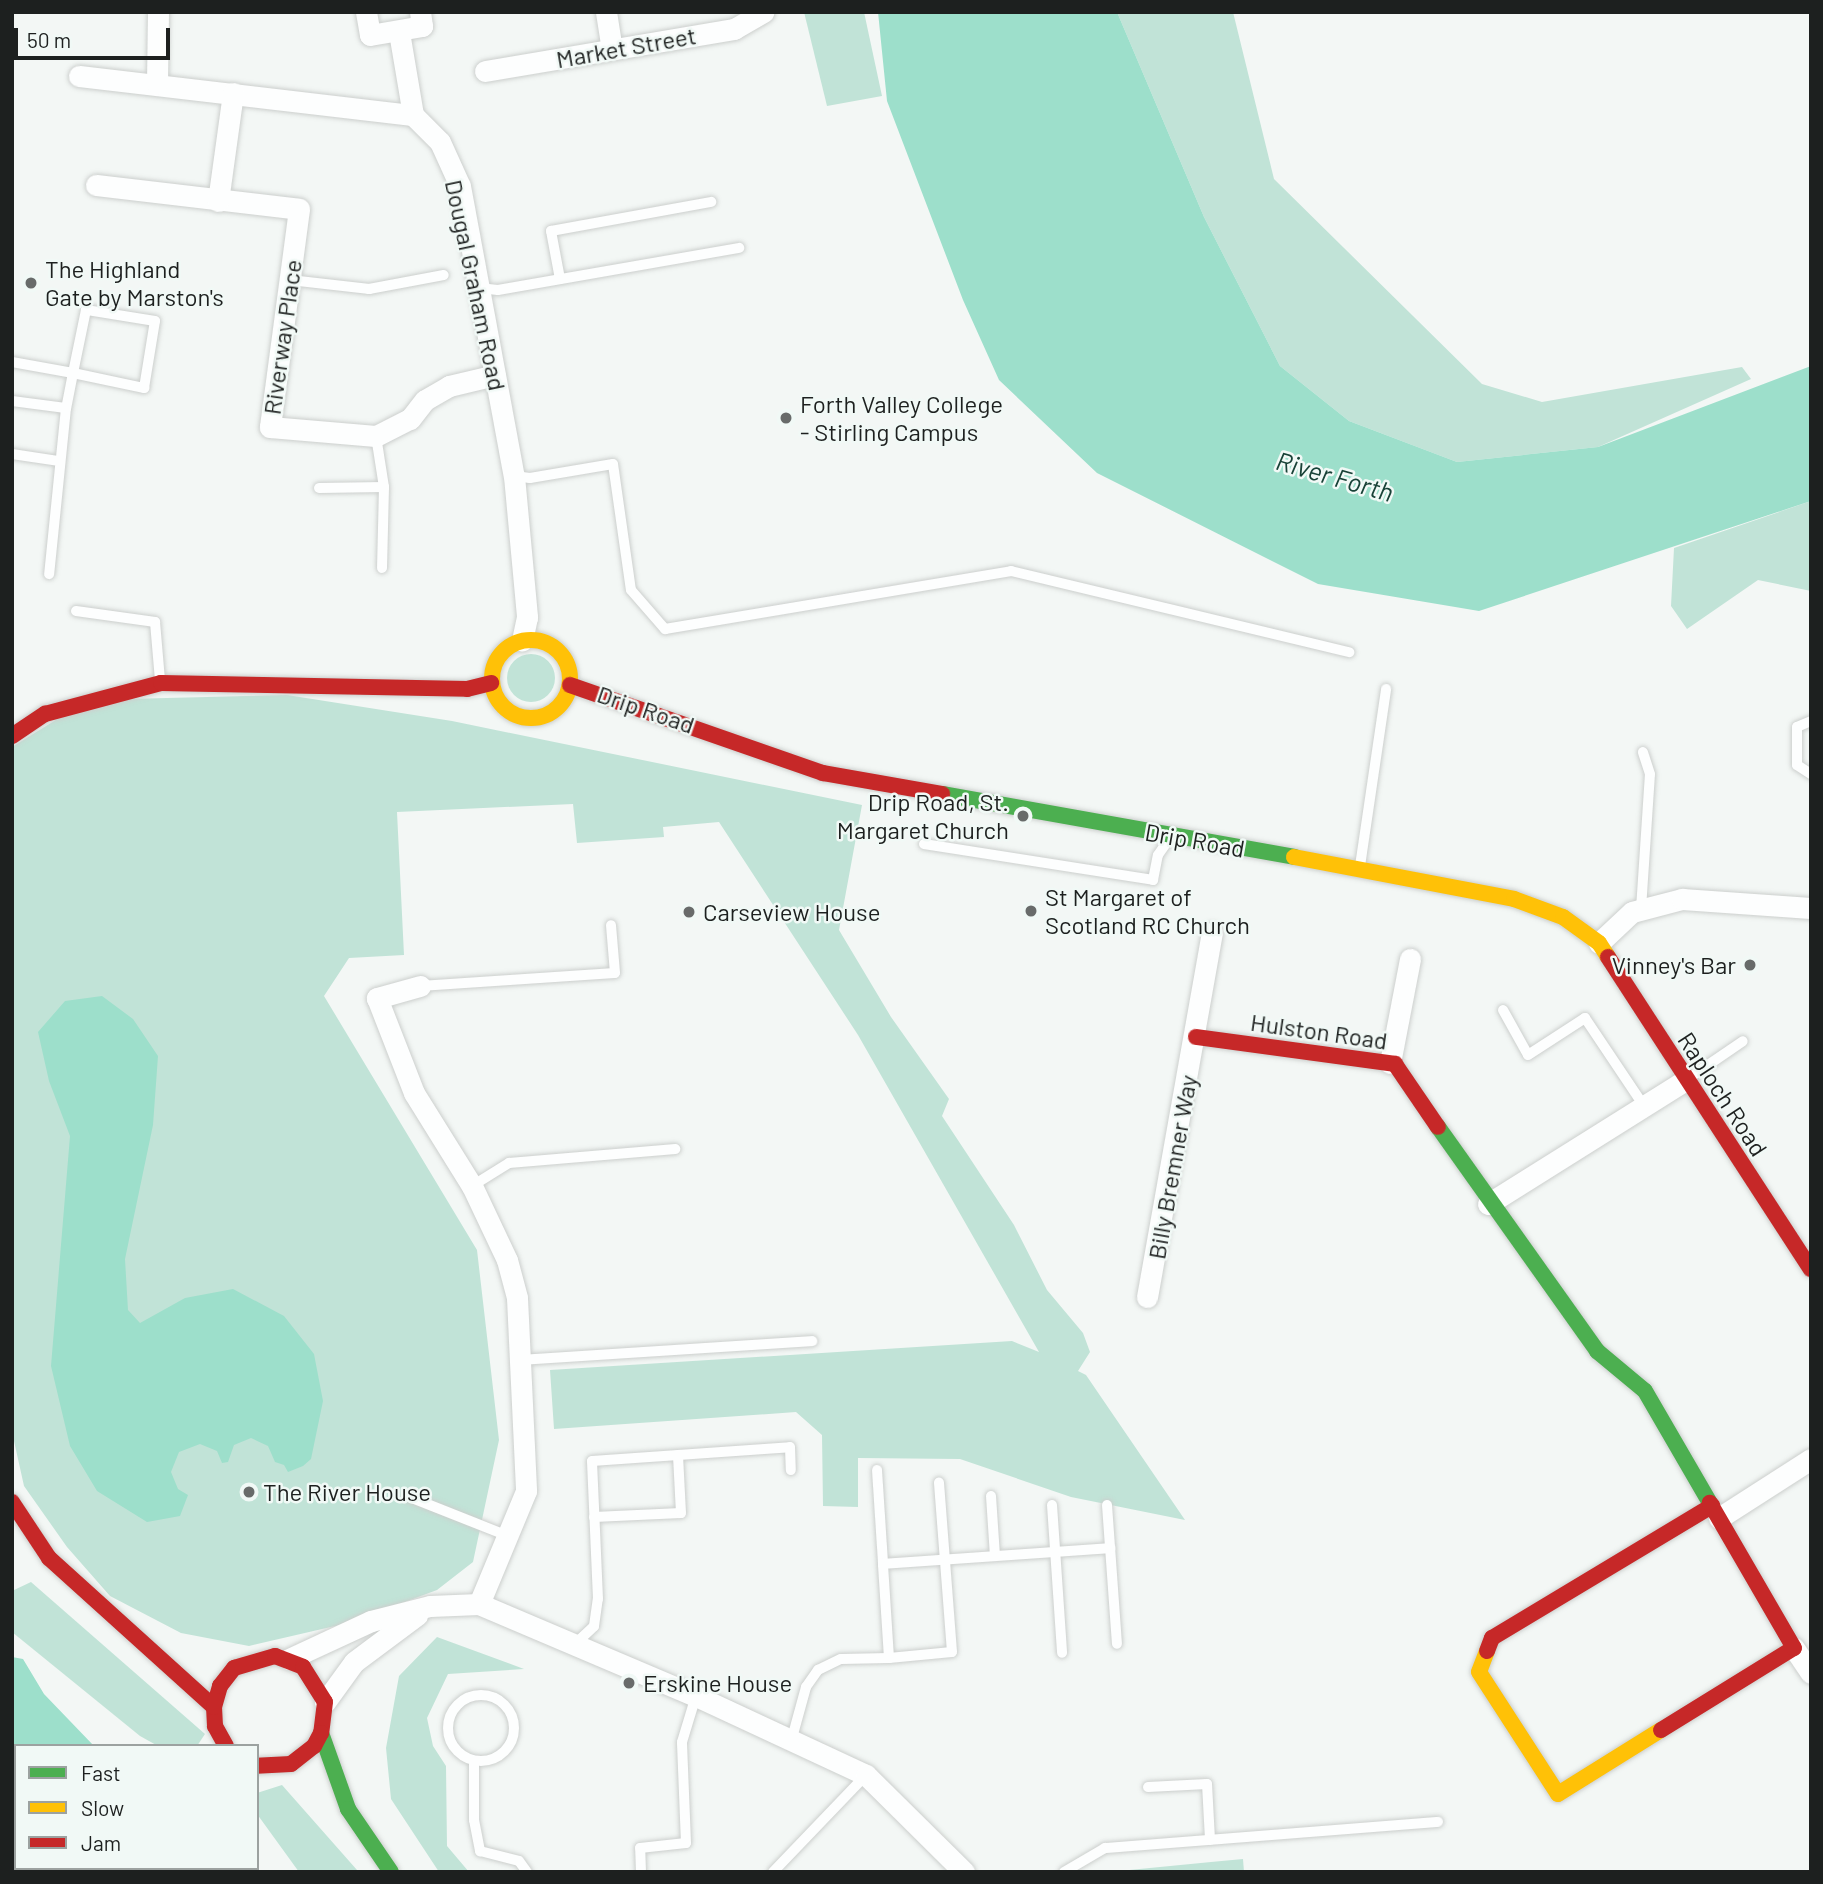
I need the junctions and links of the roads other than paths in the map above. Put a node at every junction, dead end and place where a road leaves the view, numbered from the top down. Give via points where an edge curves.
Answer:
1 (158, 12) edge
2 (366, 12) edge
3 (420, 12) edge
4 (606, 12) edge
5 (763, 12) edge
6 (399, 32) junction
7 (612, 49) junction
8 (485, 71) dead end
9 (79, 76) dead end
10 (157, 83) junction
11 (233, 93) junction
12 (413, 116) junction
13 (96, 185) dead end
14 (218, 201) junction
15 (711, 202) dead end
16 (739, 248) dead end
17 (444, 275) dead end
18 (560, 279) junction
19 (290, 281) junction
20 (479, 288) junction
21 (12, 362) edge
22 (73, 373) junction
23 (495, 375) junction
24 (12, 401) edge
25 (66, 408) junction
26 (376, 436) junction
27 (12, 454) edge
28 (59, 461) junction
29 (514, 476) junction
30 (384, 487) junction
31 (319, 488) dead end
32 (382, 568) dead end
33 (49, 574) dead end
34 (76, 611) dead end
35 (522, 640) junction
36 (1349, 652) dead end
37 (161, 682) junction
38 (491, 683) junction
39 (570, 685) junction
40 (1386, 689) dead end
41 (1811, 721) edge
42 (12, 736) edge
43 (1643, 752) dead end
44 (1811, 774) edge
45 (1170, 836) junction
46 (924, 844) dead end
47 (1359, 868) junction
48 (1811, 908) edge
49 (1641, 909) junction
50 (611, 925) dead end
51 (1212, 933) dead end
52 (1599, 943) junction
53 (1410, 959) dead end
54 (420, 986) joint
55 (1503, 1010) dead end
56 (1196, 1037) junction
57 (1743, 1041) dead end
58 (1390, 1063) junction
59 (1686, 1080) junction
60 (1644, 1106) junction
61 (675, 1149) dead end
62 (472, 1186) junction
63 (1488, 1204) junction
64 (1811, 1269) edge
65 (1147, 1297) dead end
66 (812, 1340) dead end
67 (521, 1360) junction
68 (678, 1455) junction
69 (1811, 1459) edge
70 (791, 1470) dead end
71 (877, 1470) dead end
72 (939, 1482) dead end
73 (407, 1496) dead end
74 (991, 1496) dead end
75 (12, 1502) edge
76 (1107, 1504) dead end
77 (1052, 1506) dead end
78 (1715, 1512) junction
79 (594, 1517) junction
80 (508, 1536) junction
81 (1110, 1548) junction
82 (1055, 1552) junction
83 (995, 1556) junction
84 (944, 1559) junction
85 (883, 1564) junction
86 (479, 1604) junction
87 (430, 1606) junction
88 (575, 1644) junction
89 (1117, 1644) dead end
90 (149, 1645) junction
91 (1794, 1648) junction
92 (1062, 1653) dead end
93 (183, 1656) dead end
94 (889, 1658) junction
95 (289, 1659) junction
96 (216, 1666) dead end
97 (234, 1668) junction
98 (1811, 1673) edge
99 (696, 1696) junction
100 (325, 1702) junction
101 (214, 1707) junction
102 (321, 1733) junction
103 (792, 1738) junction
104 (223, 1744) edge
105 (474, 1761) junction
106 (291, 1763) junction
107 (259, 1767) edge
108 (866, 1775) junction
109 (1148, 1787) dead end
110 (348, 1809) junction
111 (1438, 1822) dead end
112 (1210, 1840) junction
113 (391, 1872) edge
114 (527, 1872) edge
115 (641, 1872) edge
116 (773, 1872) edge
117 (964, 1872) edge
118 (1064, 1872) edge

1 - 10 street
2 - 6 street via 370,35
3 - 6 street via 422,26
4 - 7 street
5 - 7 street, Market Street via 734,29
6 - 12 street
7 - 8 street, Market Street
9 - 10 street
10 - 11 street
11 - 12 street
11 - 14 street
12 - 20 street, Dougal Graham Road via 440,142 460,186
13 - 14 street, Riverway Place
14 - 19 street, Riverway Place via 299,209
15 - 18 lane via 551,231
16 - 18 lane
17 - 19 lane via 369,289
18 - 20 lane via 498,290
19 - 26 street, Riverway Place via 270,427
20 - 23 street, Dougal Graham Road
21 - 22 lane
22 - 22 lane via 144,388 155,321 86,310
22 - 25 lane
23 - 26 street via 449,386 425,400 410,419
23 - 29 street, Dougal Graham Road
24 - 25 lane
25 - 28 lane
26 - 30 lane
27 - 28 lane
28 - 33 lane
29 - 35 street, Dougal Graham Road via 527,617
29 - 36 lane via 530,478 612,464 631,590 665,629 1011,571
30 - 31 lane
30 - 32 lane
34 - 37 lane via 155,622
35 - 38 street via 495,661
35 - 39 street, Drip Road via 535,639 558,650 566,660
37 - 38 street via 467,689
37 - 42 street via 45,714
38 - 39 street, Drip Road via 502,706 524,718 536,718 559,707
39 - 45 street, Drip Road via 823,773
40 - 47 lane
41 - 44 lane via 1797,727 1797,765
43 - 49 lane via 1650,774
45 - 46 lane via 1158,855 1153,880
45 - 47 street, Drip Road
47 - 52 street, Drip Road via 1514,899 1563,917
48 - 49 street via 1682,899
49 - 52 street
50 - 54 lane via 615,973
51 - 56 street, Billy Bremner Way
52 - 59 street, Raploch Road
53 - 58 street
54 - 62 street via 377,998 414,1093
55 - 60 lane via 1528,1055 1585,1018
56 - 58 street, Hulston Road
56 - 65 street, Billy Bremner Way
57 - 59 lane
58 - 63 street, Hulston Road
59 - 60 street
59 - 64 street, Raploch Road
60 - 63 street
61 - 62 lane via 509,1163
62 - 67 street via 508,1260 517,1298
63 - 78 street, Hulston Road via 1597,1351 1645,1391
66 - 67 lane
67 - 80 street via 526,1491
68 - 70 lane via 790,1447
68 - 79 lane via 592,1461
68 - 79 lane via 681,1513
69 - 78 street
71 - 85 lane
72 - 84 lane
73 - 80 lane
74 - 83 lane
75 - 90 street via 49,1558
76 - 81 lane
77 - 82 lane
78 - 91 street, Hulston Road
78 - 91 street via 1492,1638 1479,1672 1558,1794
79 - 88 lane via 598,1599 594,1626
80 - 86 street
81 - 82 lane
81 - 89 lane
82 - 83 lane
82 - 92 lane
83 - 84 lane
84 - 85 lane
84 - 94 lane via 951,1652
85 - 94 lane
86 - 87 street
86 - 88 street
87 - 95 street via 371,1621
87 - 100 street via 354,1662
88 - 99 street
90 - 93 street
90 - 101 street
91 - 98 street
94 - 103 lane via 841,1660 818,1670 806,1687
95 - 97 street via 261,1657
95 - 100 street via 313,1677
96 - 97 street
97 - 101 street via 220,1686
99 - 103 street
99 - 115 lane via 682,1742 686,1843 640,1848
100 - 102 street
101 - 104 street
102 - 106 street via 314,1746
102 - 110 street
103 - 108 street
105 - 105 lane via 452,1746 448,1720 465,1698 488,1696 509,1710 514,1733 504,1753
105 - 114 lane via 474,1820 480,1851 519,1861
106 - 107 street
106 - 110 street
108 - 116 lane
108 - 117 street
109 - 112 lane via 1207,1784
110 - 113 street
111 - 112 lane
112 - 118 lane via 1105,1849

